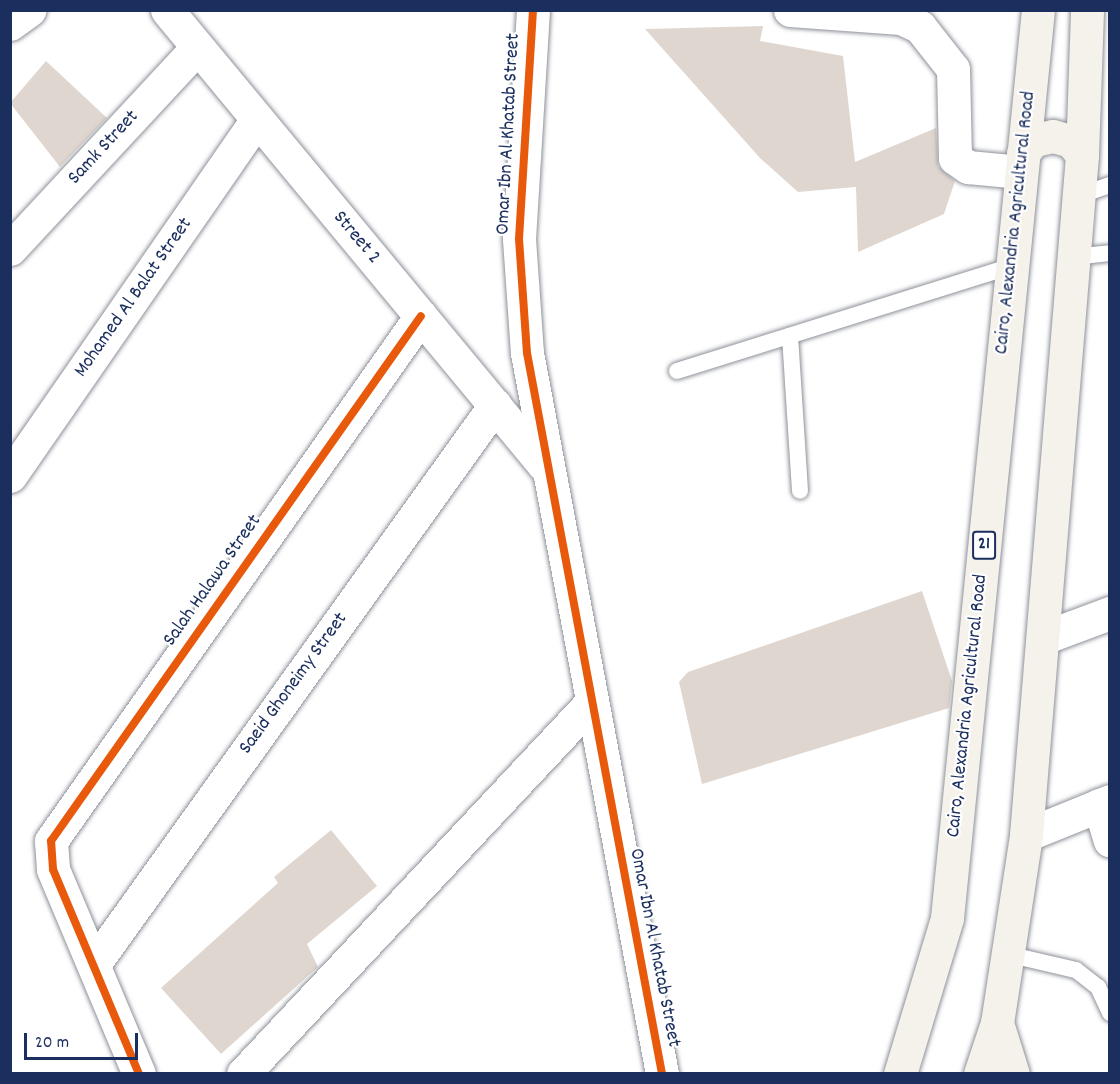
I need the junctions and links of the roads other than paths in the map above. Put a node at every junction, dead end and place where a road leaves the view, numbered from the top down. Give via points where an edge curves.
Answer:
1 (29, 10) edge
2 (166, 10) edge
3 (533, 10) edge
4 (790, 10) edge
5 (1038, 10) edge
6 (1087, 10) edge
7 (10, 24) edge
8 (197, 48) junction
9 (257, 119) junction
10 (1082, 155) junction
11 (1022, 163) junction
12 (1110, 185) edge
13 (1078, 196) junction
14 (16, 232) edge
15 (1110, 253) edge
16 (1073, 257) junction
17 (1012, 266) junction
18 (421, 316) junction
19 (790, 336) junction
20 (677, 371) dead end
21 (495, 405) junction
22 (545, 466) junction
23 (10, 476) edge
24 (800, 492) dead end
25 (1110, 612) edge
26 (1043, 638) junction
27 (589, 705) junction
28 (1104, 803) edge
29 (1026, 835) junction
30 (1110, 840) edge
31 (1007, 954) junction
32 (94, 964) junction
33 (1110, 1013) edge
34 (997, 1023) junction
35 (139, 1074) edge
36 (243, 1074) edge
37 (662, 1074) edge
38 (900, 1074) edge
39 (980, 1074) edge
40 (1013, 1074) edge

1 - 7 street
2 - 8 street, Street 2
3 - 22 street, Omar Ibn Al Khatab Street via 519,239 527,353
4 - 11 street via 901,18 920,27 953,69 956,158 968,167
5 - 11 main road, Cairo, Alexandria Agricultural Road / 21
6 - 10 main road
8 - 9 street, Street 2
8 - 14 street, Samk Street
9 - 18 street, Street 2
9 - 23 street, Mohamed Al Balat Street
10 - 11 main road via 1071,141 1053,136 1034,140
10 - 13 main road
11 - 17 main road, Cairo, Alexandria Agricultural Road / 21
12 - 13 lane
13 - 16 main road
15 - 16 lane
16 - 26 main road
17 - 19 lane
17 - 38 main road, Cairo, Alexandria Agricultural Road / 21 via 947,918
18 - 21 street, Street 2
18 - 32 street, Salah Halawa Street via 55,832 49,850 53,869
19 - 20 lane
19 - 24 lane
21 - 22 street, Street 2
21 - 32 street, Saeid Ghoneimy Street
22 - 27 street, Omar Ibn Al Khatab Street
25 - 26 street
26 - 29 main road
27 - 36 street
27 - 37 street, Omar Ibn Al Khatab Street
28 - 29 street
28 - 30 street
29 - 31 main road
31 - 33 lane via 1076,970 1098,987
31 - 34 main road
32 - 35 street
34 - 39 main road
34 - 40 main road

